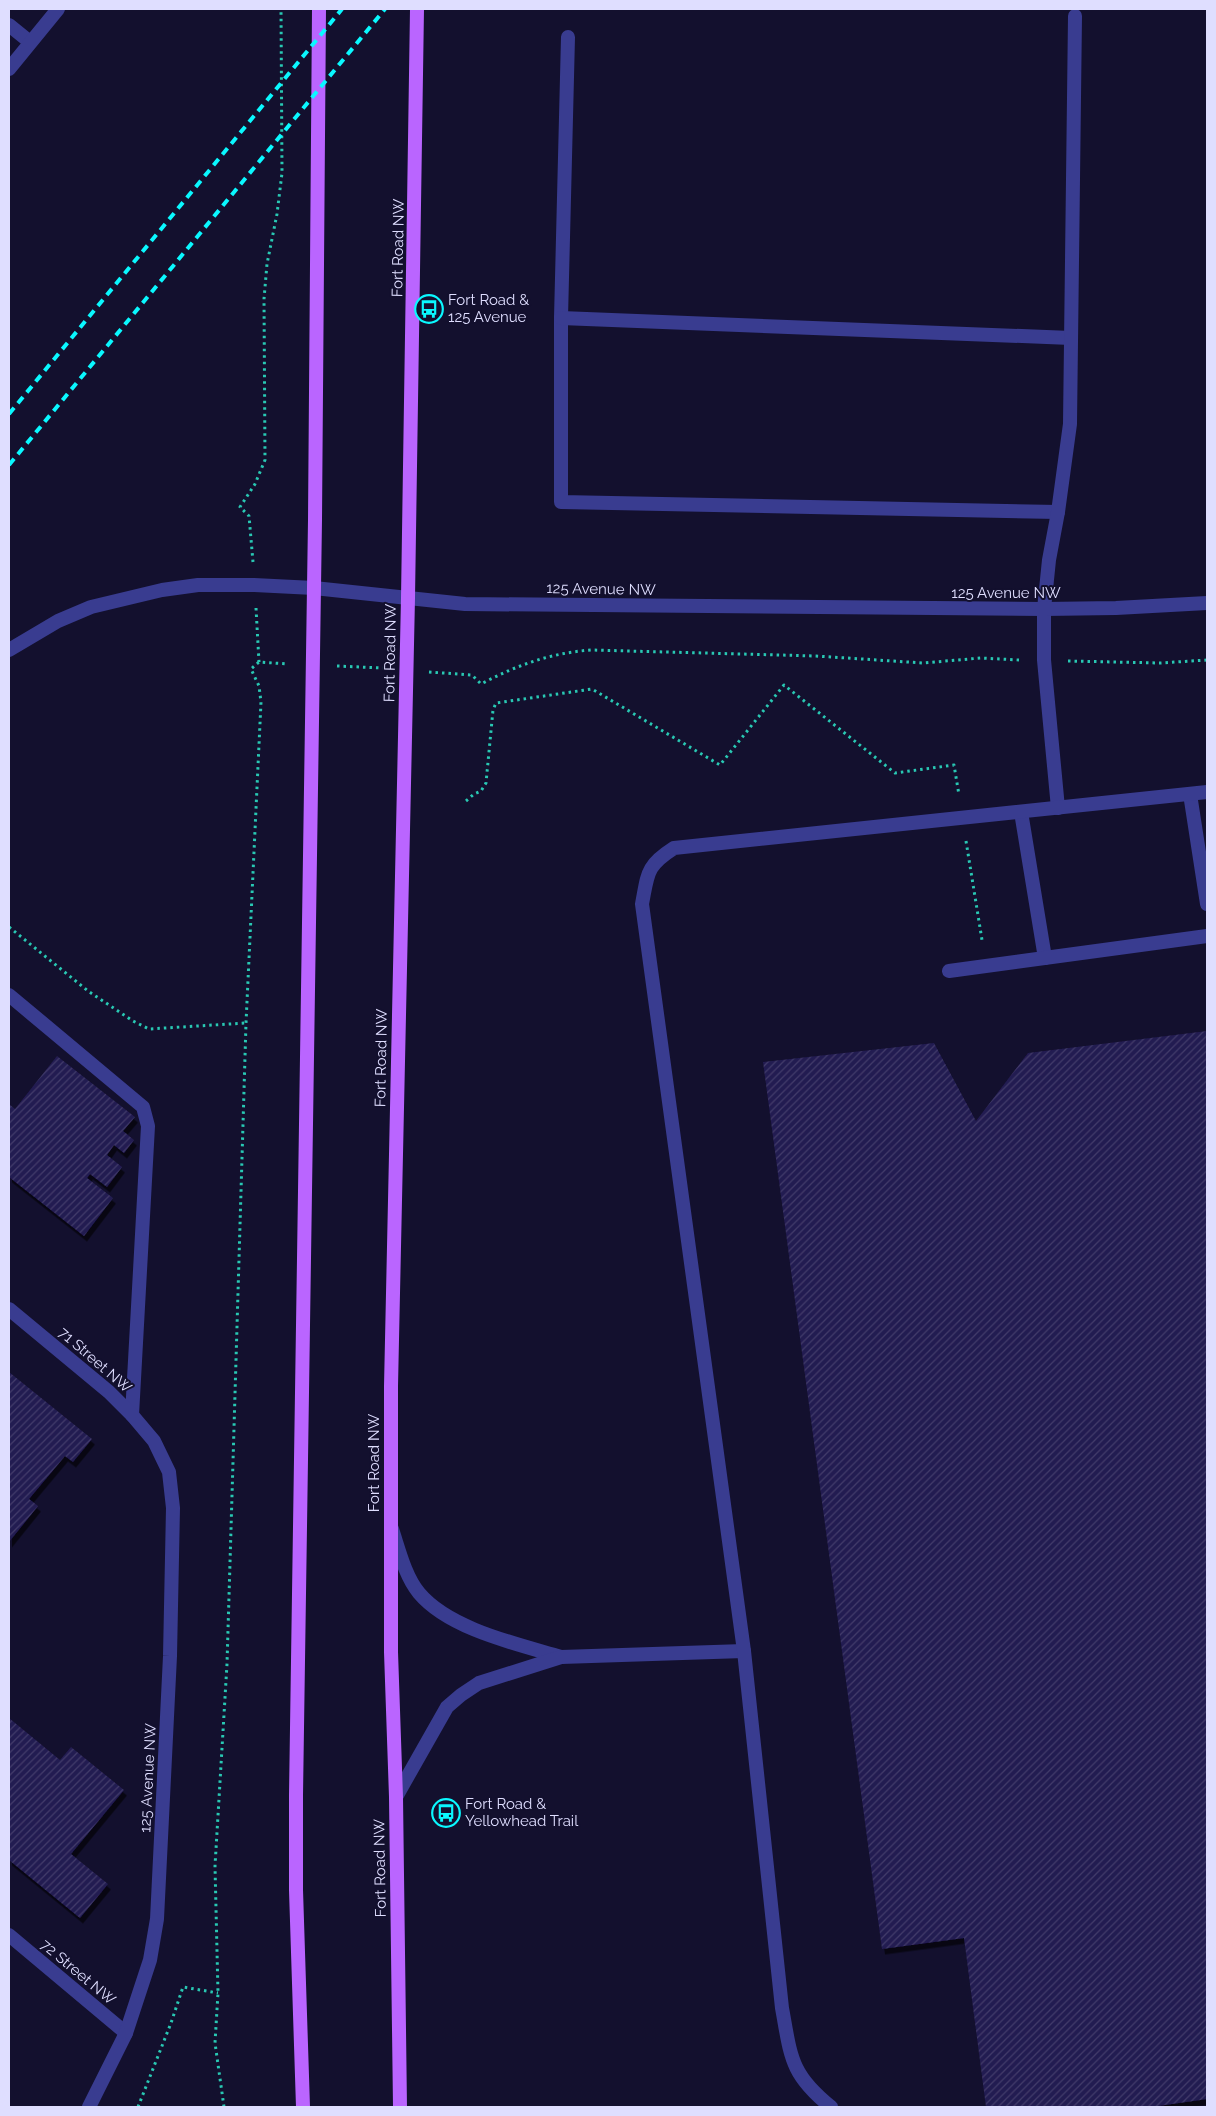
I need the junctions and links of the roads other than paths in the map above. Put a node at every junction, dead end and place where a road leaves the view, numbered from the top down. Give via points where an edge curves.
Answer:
1 (58, 9) edge
2 (319, 9) edge
3 (417, 9) edge
4 (1075, 16) dead end
5 (9, 25) edge
6 (568, 37) dead end
7 (30, 42) junction
8 (9, 69) edge
9 (561, 318) junction
10 (1071, 338) junction
11 (1058, 512) junction
12 (314, 588) junction
13 (408, 598) junction
14 (1207, 603) edge
15 (1044, 610) junction
16 (9, 650) edge
17 (1207, 792) edge
18 (1190, 794) junction
19 (1058, 808) junction
20 (1021, 812) junction
21 (1207, 904) edge
22 (1207, 936) edge
23 (1045, 958) junction
24 (949, 971) dead end
25 (9, 995) edge
26 (9, 1309) edge
27 (132, 1415) junction
28 (154, 1441) joint
29 (390, 1523) junction
30 (744, 1651) junction
31 (561, 1657) junction
32 (396, 1797) junction
33 (9, 1935) edge
34 (126, 2033) junction
35 (89, 2107) edge
36 (303, 2107) edge
37 (400, 2107) edge
38 (831, 2107) edge

1 - 7 street
2 - 12 main road
3 - 13 main road, Fort Road NW
4 - 10 street
5 - 7 street
6 - 9 street
7 - 8 street
9 - 10 street
9 - 11 street via 560,502
10 - 11 street via 1070,424
11 - 15 street
12 - 13 street, 125 Avenue NW
12 - 16 street, 125 Avenue NW via 198,585 162,590 92,607 58,621
12 - 36 main road via 296,1796
13 - 15 street, 125 Avenue NW via 465,604
13 - 29 main road, Fort Road NW via 392,1275
14 - 15 street, 125 Avenue NW
15 - 19 street via 1044,660
17 - 18 street
18 - 19 street
18 - 21 street
19 - 20 street
20 - 23 street
20 - 30 street via 674,848 656,860 647,877 642,904
22 - 23 street
23 - 24 street
25 - 27 street via 143,1106 148,1126
26 - 27 street, 71 Street NW
27 - 28 street, 71 Street NW
28 - 34 street, 125 Avenue NW via 168,1472 173,1508 168,1695 157,1919 150,1960
29 - 31 street via 403,1562 418,1592 430,1604 496,1638
29 - 32 main road, Fort Road NW
30 - 31 street
30 - 38 street via 780,1998 787,2037 792,2062 801,2079
31 - 32 street via 480,1683 461,1694 436,1723
32 - 37 main road, Fort Road NW
33 - 34 street, 72 Street NW
34 - 35 street, 125 Avenue NW

